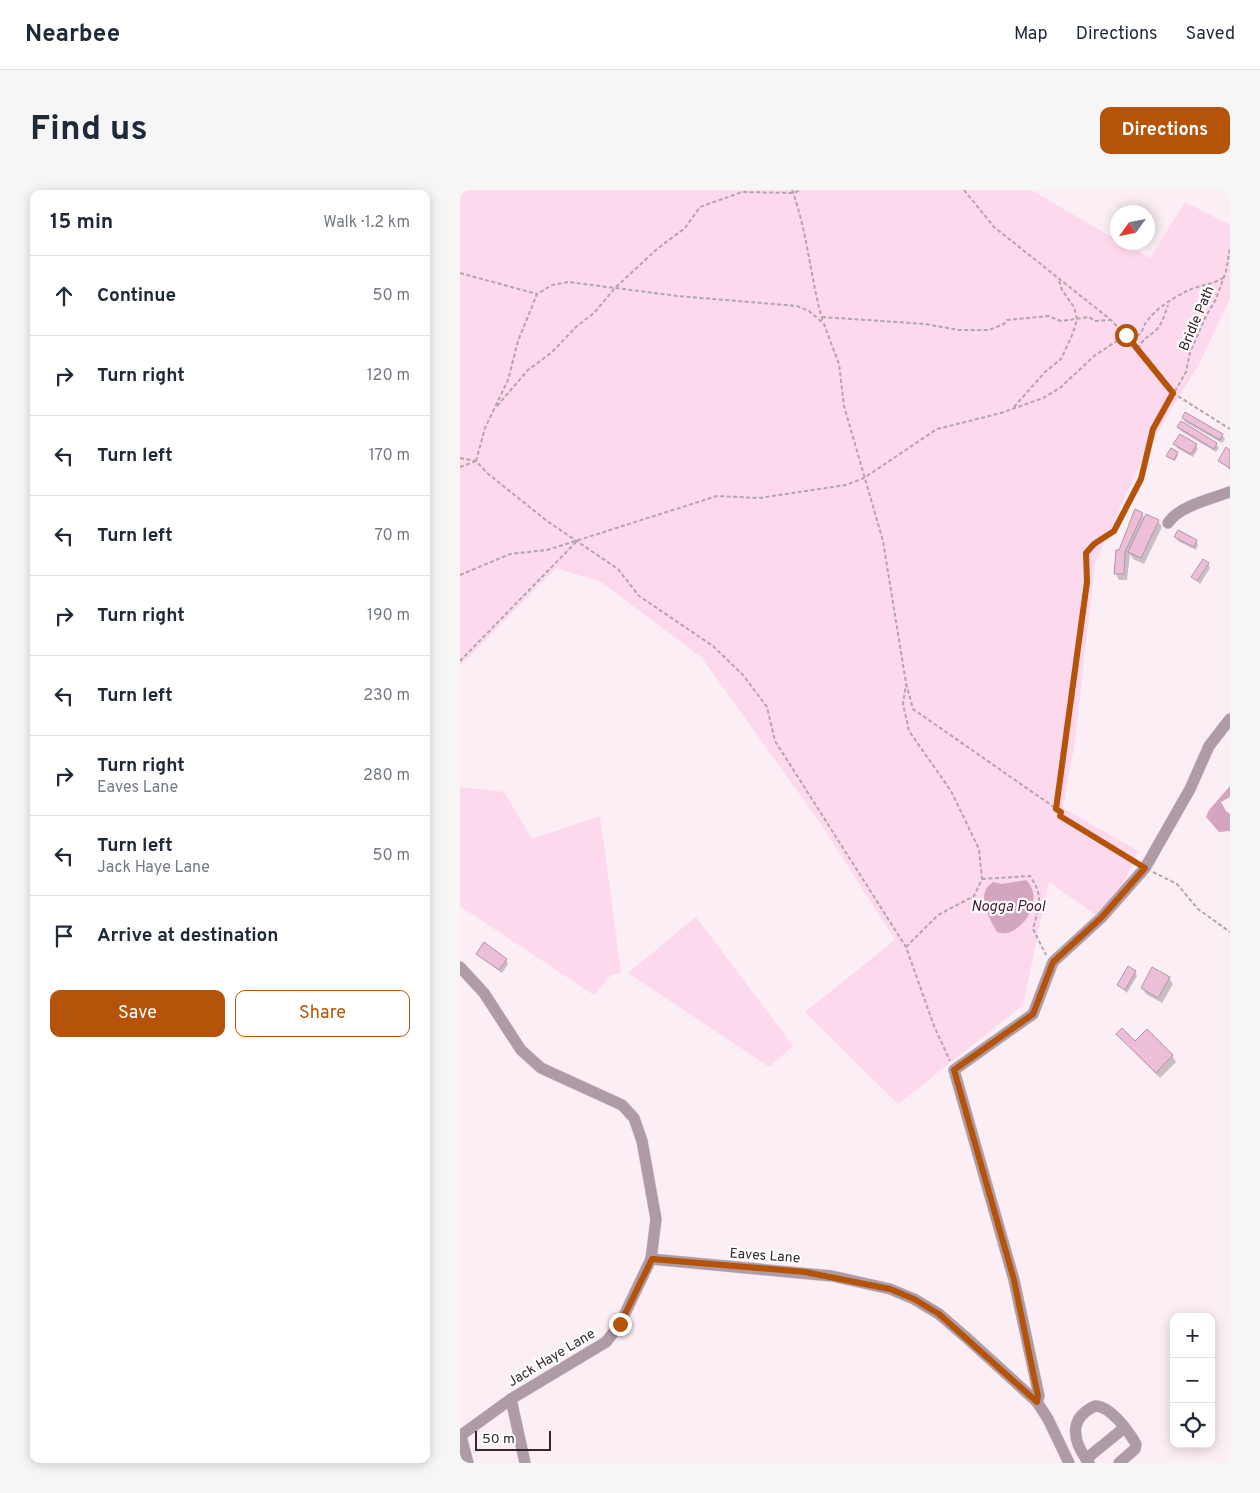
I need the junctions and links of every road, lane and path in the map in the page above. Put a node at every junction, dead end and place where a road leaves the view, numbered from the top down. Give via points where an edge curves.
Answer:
1 (792, 190) edge
2 (800, 190) edge
3 (964, 190) edge
4 (794, 193) junction
5 (1230, 248) edge
6 (460, 273) edge
7 (1224, 278) junction
8 (1058, 280) junction
9 (616, 288) junction
10 (537, 294) junction
11 (1168, 304) junction
12 (822, 317) junction
13 (1077, 319) junction
14 (1111, 320) junction
15 (824, 324) junction
16 (1142, 332) junction
17 (1126, 335) junction
18 (1145, 336) junction
19 (1131, 340) junction
20 (1138, 349) junction
21 (1173, 393) junction
22 (1013, 409) junction
23 (494, 410) junction
24 (1230, 429) edge
25 (460, 458) edge
26 (476, 461) junction
27 (460, 467) edge
28 (864, 478) junction
29 (1229, 492) edge
30 (1168, 523) dead end
31 (578, 541) junction
32 (460, 575) edge
33 (460, 661) edge
34 (906, 683) junction
35 (1230, 719) edge
36 (1056, 809) junction
37 (1145, 868) junction
38 (982, 878) junction
39 (1230, 932) edge
40 (906, 947) junction
41 (1053, 962) junction
42 (460, 967) edge
43 (954, 1070) junction
44 (652, 1259) junction
45 (511, 1398) junction
46 (1037, 1402) junction
47 (1124, 1428) junction
48 (460, 1436) edge
49 (1087, 1461) edge
50 (468, 1463) edge
51 (525, 1463) edge
52 (1069, 1463) edge
53 (1120, 1463) edge

1 - 4 path
2 - 4 path
3 - 8 path via 994,227
4 - 9 path via 742,192 700,207 685,228 657,248
4 - 12 path
5 - 7 path, Bridle Path
6 - 10 path
7 - 11 path via 1188,291
7 - 21 path, Bridle Path via 1190,352 1186,372
8 - 13 path via 1074,307
8 - 14 path
9 - 10 path via 568,282 552,285
9 - 15 path via 797,306 810,311
9 - 23 path via 552,353 528,370
10 - 23 path via 518,341 508,380
11 - 16 path via 1149,316
11 - 18 path via 1161,323
12 - 13 path via 925,324 959,330 989,330 1007,320 1048,316 1061,321
12 - 15 path
13 - 14 path
13 - 22 path via 1061,359 1045,372
14 - 17 path
15 - 28 path via 839,364 844,406
16 - 18 path
16 - 19 path
17 - 19 path
17 - 22 path via 1094,356 1060,388
18 - 20 path
19 - 20 path
20 - 21 path
21 - 24 path
21 - 36 path, Bridle Path via 1153,429 1141,479 1114,531 1086,553 1087,582
22 - 28 path via 937,430
23 - 26 path via 484,428
25 - 26 path
26 - 27 path
26 - 31 path via 547,521
28 - 31 path via 846,485 759,498 717,496
28 - 34 path via 883,541
29 - 30 street via 1181,512
31 - 32 path via 547,550 510,554
31 - 33 path
31 - 40 path via 618,569 639,596 713,646 742,675 767,706 775,742
34 - 36 path via 914,709
34 - 38 path via 903,704 909,731 951,791 979,849
35 - 37 street via 1209,746 1190,789
36 - 37 path via 1061,812 1060,816
37 - 39 path via 1177,884 1198,909
37 - 41 street via 1101,918
38 - 40 path via 974,896 938,915
38 - 41 path via 1030,876 1038,888 1040,902 1033,929 1043,952
40 - 43 path via 934,1026
41 - 43 street via 1033,1014
42 - 44 street via 484,993 521,1050 541,1068 622,1104 634,1118 642,1141 656,1218
43 - 46 street via 1014,1280
44 - 45 street, Jack Haye Lane via 620,1324 606,1342
44 - 46 street, Eaves Lane via 805,1272 890,1289 939,1314
45 - 48 street, Jack Haye Lane
45 - 51 street
46 - 52 street, Eaves Lane
47 - 49 street
47 - 49 street via 1100,1406 1085,1411 1078,1419 1076,1435
47 - 53 street via 1136,1444
48 - 50 street

